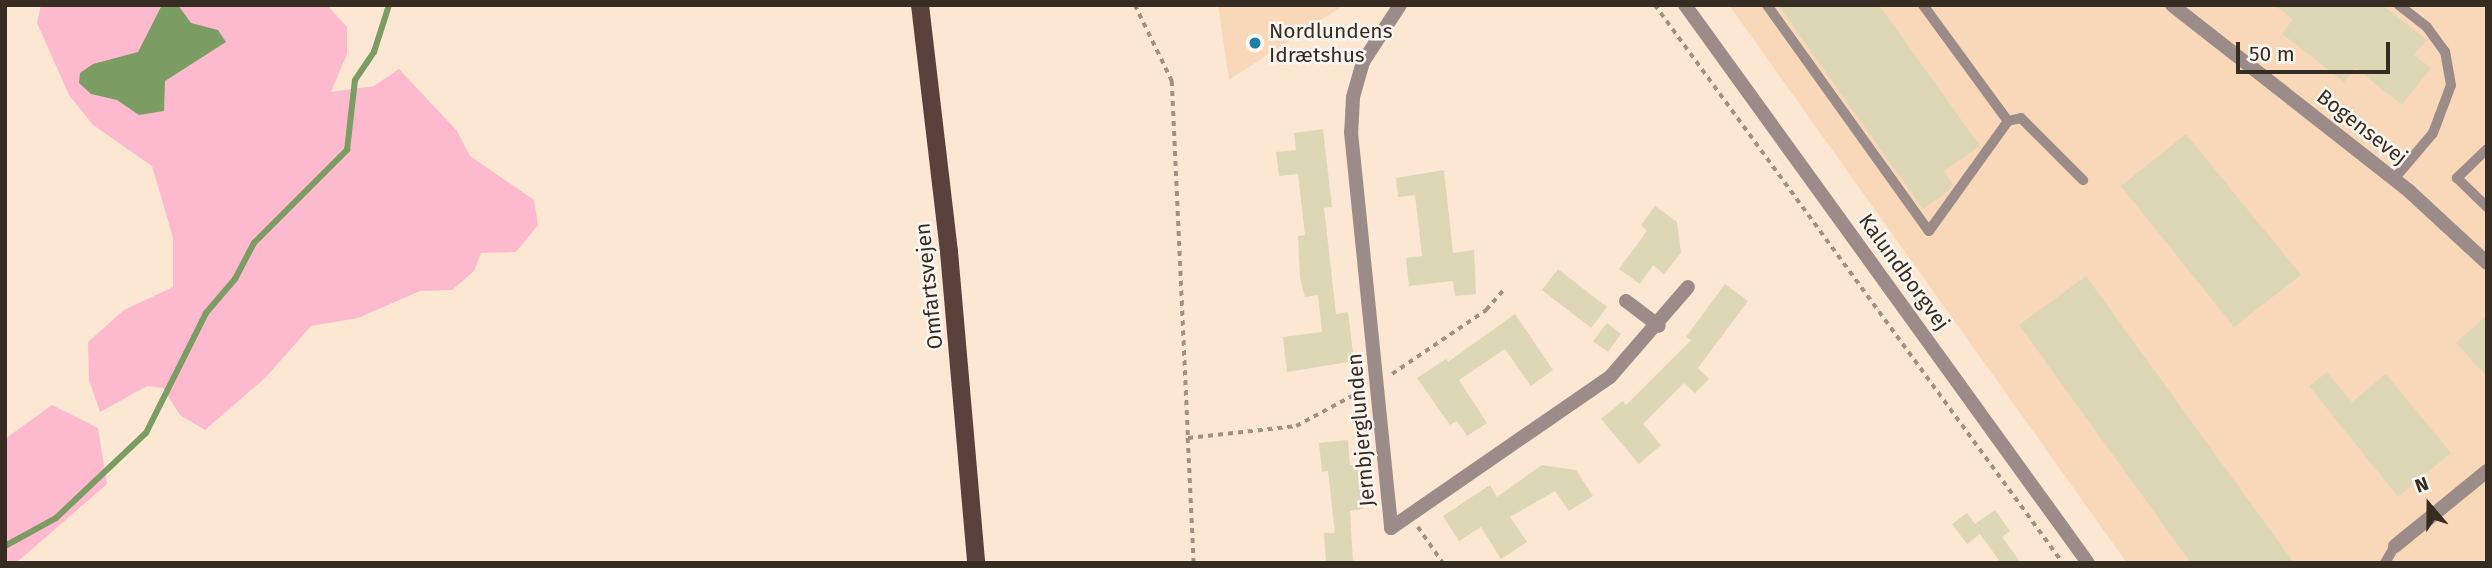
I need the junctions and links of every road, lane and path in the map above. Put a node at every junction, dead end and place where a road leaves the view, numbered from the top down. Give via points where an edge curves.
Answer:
1 (920, 5) edge
2 (1135, 5) edge
3 (1401, 5) edge
4 (1655, 5) edge
5 (1685, 5) edge
6 (1767, 5) edge
7 (1923, 5) edge
8 (2399, 5) edge
9 (2182, 8) edge
10 (2008, 121) junction
11 (2487, 149) edge
12 (2394, 179) junction
13 (2083, 180) dead end
14 (2487, 207) edge
15 (2487, 262) edge
16 (1688, 287) dead end
17 (1504, 288) dead end
18 (1626, 302) dead end
19 (1659, 326) junction
20 (1378, 382) junction
21 (1188, 438) junction
22 (2487, 471) edge
23 (1411, 516) junction
24 (2395, 546) joint
25 (976, 563) edge
26 (1194, 563) edge
27 (1443, 563) edge
28 (2063, 563) edge
29 (2088, 563) edge
30 (2385, 563) edge

1 - 25 main road, Omfartsvejen via 949,252
2 - 21 path via 1172,81
3 - 20 street, Jernbjerglunden via 1363,62 1353,98 1351,132
4 - 28 path
5 - 29 street, Kalundborgvej
6 - 10 lane via 1929,231
7 - 10 lane
8 - 12 lane via 2427,27 2445,52 2451,85 2433,133
9 - 12 street, Bogensevej
10 - 13 lane via 2021,118
11 - 14 lane via 2457,178
12 - 15 street, Bogensevej
16 - 19 street
17 - 20 path via 1465,327
18 - 19 street
19 - 23 street via 1610,377
20 - 21 path via 1296,426
20 - 23 street, Jernbjerglunden via 1391,528
21 - 26 path
22 - 24 street
23 - 27 path
24 - 30 lane

